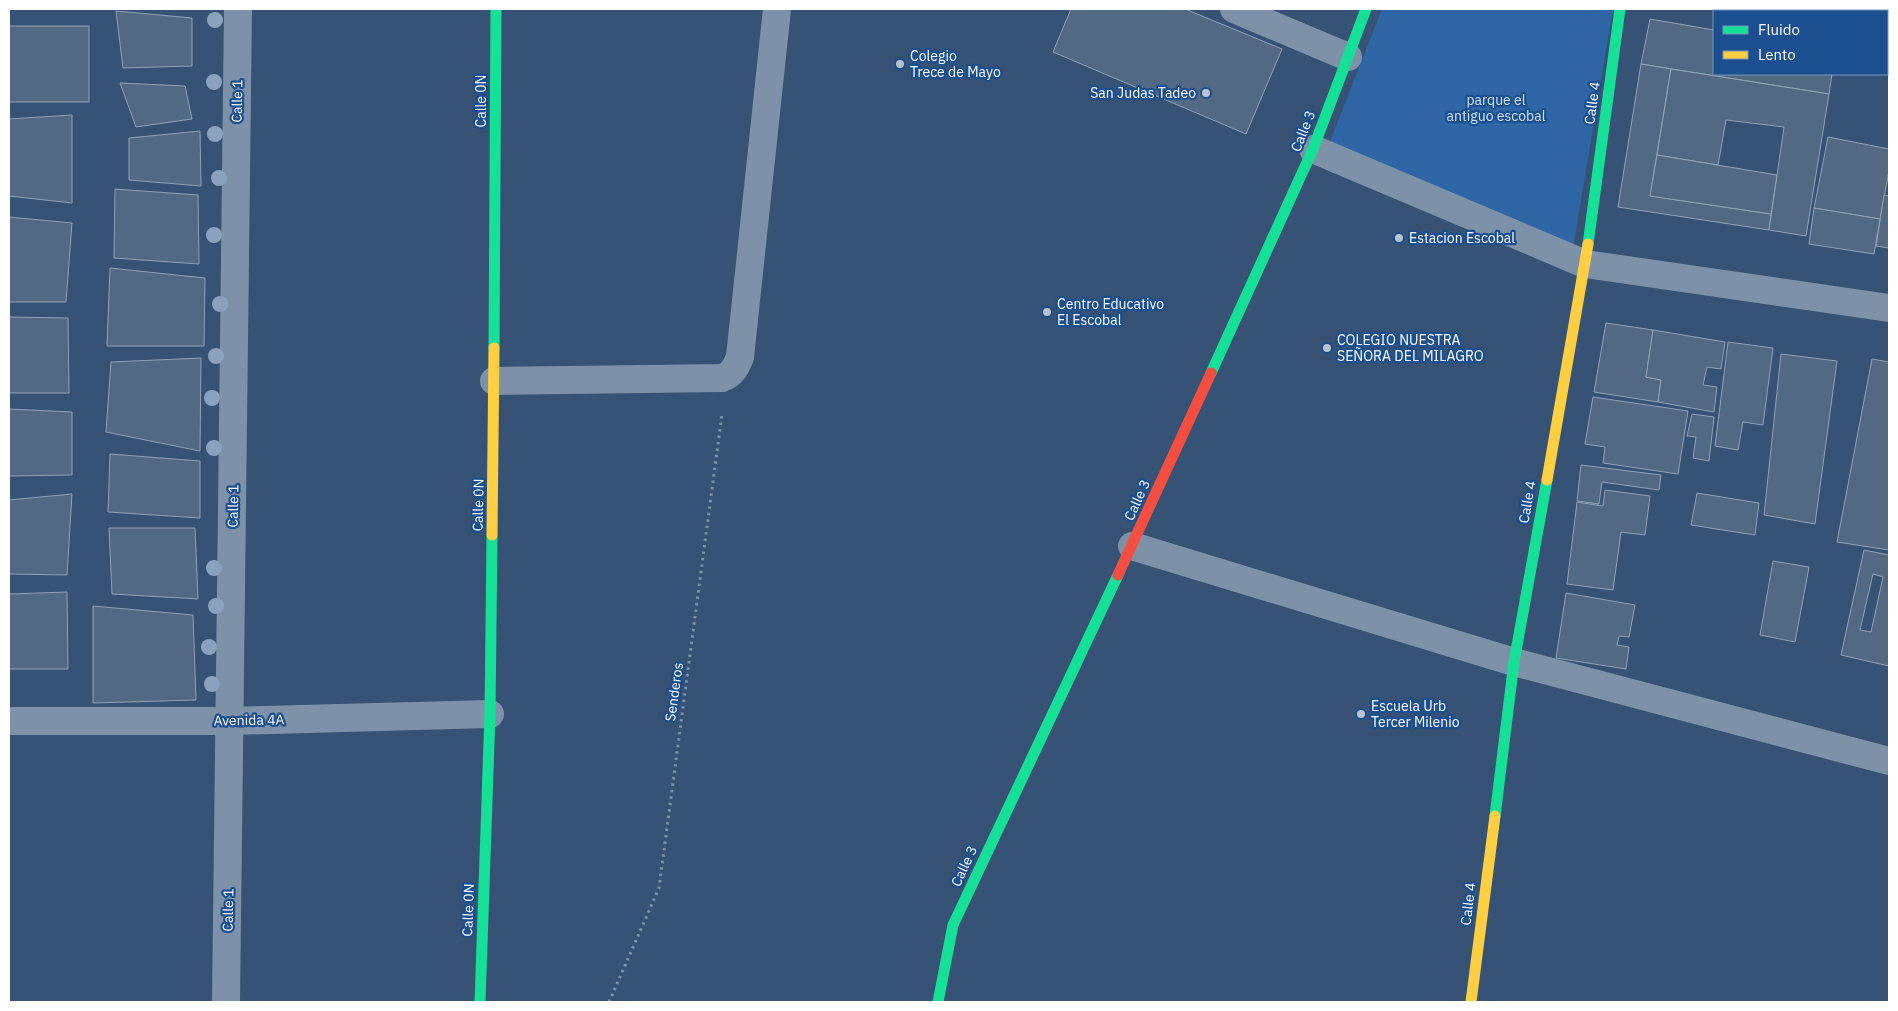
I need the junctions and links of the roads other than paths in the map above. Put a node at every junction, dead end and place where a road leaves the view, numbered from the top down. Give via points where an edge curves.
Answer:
1 (238, 9) edge
2 (496, 9) edge
3 (777, 9) edge
4 (1234, 9) edge
5 (1366, 9) edge
6 (1620, 9) edge
7 (1348, 57) junction
8 (1313, 149) junction
9 (1585, 264) junction
10 (1889, 308) edge
11 (494, 381) junction
12 (1132, 546) junction
13 (1514, 662) junction
14 (490, 714) junction
15 (9, 721) edge
16 (231, 721) junction
17 (1889, 762) edge
18 (226, 1002) edge
19 (480, 1002) edge
20 (938, 1002) edge
21 (1471, 1002) edge

1 - 16 street, Calle 1
2 - 11 street, Calle 0N
3 - 11 street via 740,357 736,368 722,378
4 - 7 street
5 - 7 street, Calle 3
6 - 9 street, Calle 4
7 - 8 street, Calle 3
8 - 9 street
8 - 12 street, Calle 3
9 - 10 street
9 - 13 street, Calle 4
11 - 14 street, Calle 0N
12 - 13 street
12 - 20 street, Calle 3 via 953,925
13 - 17 street
13 - 21 street, Calle 4
14 - 16 street, Avenida 4A
14 - 19 street, Calle 0N
15 - 16 street, Avenida 4A
16 - 18 street, Calle 1

